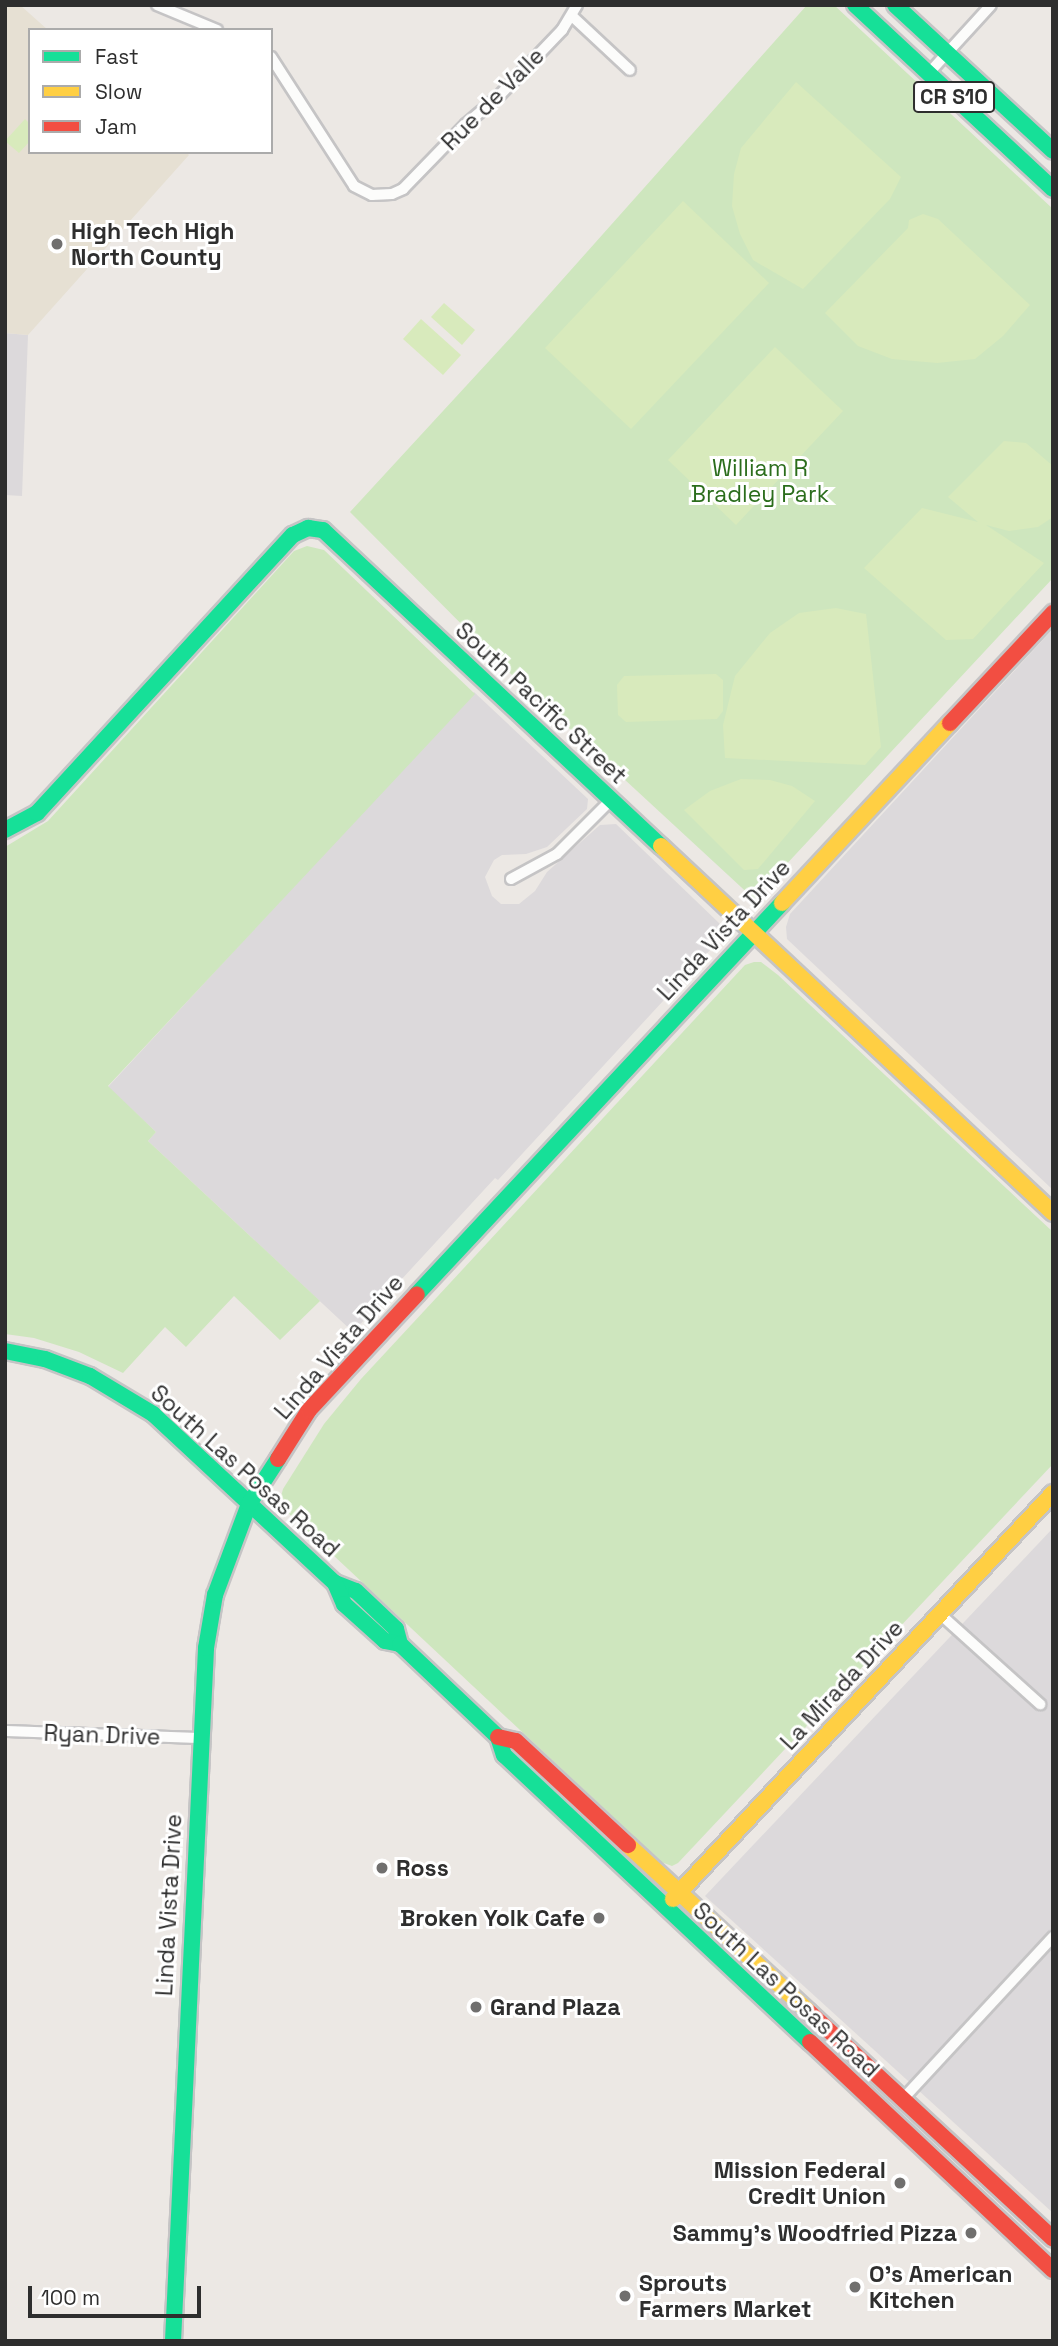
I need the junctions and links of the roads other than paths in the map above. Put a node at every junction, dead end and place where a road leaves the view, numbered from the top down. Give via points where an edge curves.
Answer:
1 (157, 5) edge
2 (577, 5) edge
3 (855, 5) edge
4 (895, 5) edge
5 (991, 5) edge
6 (572, 16) junction
7 (211, 28) edge
8 (947, 53) junction
9 (273, 60) edge
10 (630, 69) dead end
11 (928, 74) junction
12 (1053, 151) edge
13 (1053, 189) edge
14 (1053, 613) edge
15 (611, 800) junction
16 (5, 830) edge
17 (511, 879) dead end
18 (752, 932) junction
19 (1053, 1213) edge
20 (5, 1351) edge
21 (1053, 1493) edge
22 (249, 1504) junction
23 (940, 1614) junction
24 (1040, 1704) dead end
25 (5, 1731) edge
26 (498, 1737) junction
27 (200, 1738) junction
28 (679, 1893) junction
29 (665, 1908) junction
30 (1053, 1937) edge
31 (902, 2100) junction
32 (1053, 2239) edge
33 (1053, 2270) edge
34 (173, 2341) edge

1 - 7 street
2 - 6 street, Rue de Valle
3 - 11 main road, CR S10
4 - 8 main road, CR S10
5 - 8 street
6 - 9 street, Rue de Valle via 498,97 403,190 392,194 372,195 354,186
6 - 10 street
8 - 11 street
8 - 12 main road, CR S10
11 - 13 main road, CR S10
14 - 18 main road, Linda Vista Drive
15 - 16 main road, South Pacific Street via 332,536 308,528 293,536 37,813
15 - 17 street via 557,854
15 - 18 main road, South Pacific Street
18 - 19 main road, South Pacific Street
18 - 22 main road, Linda Vista Drive via 309,1410
20 - 22 main road, South Las Posas Road via 45,1359 126,1396 178,1436
21 - 23 main road, La Mirada Drive
22 - 26 main road, South Las Posas Road via 335,1583 344,1604 385,1641 400,1644
22 - 27 main road, Linda Vista Drive via 215,1595
23 - 24 street
23 - 28 main road, La Mirada Drive
25 - 27 street, Ryan Drive
26 - 28 main road, South Las Posas Road via 516,1741
26 - 29 main road, South Las Posas Road via 504,1755
27 - 34 main road, Linda Vista Drive
28 - 29 main road, La Mirada Drive
28 - 31 main road, South Las Posas Road
29 - 33 main road, South Las Posas Road
30 - 31 street
31 - 32 main road, South Las Posas Road

